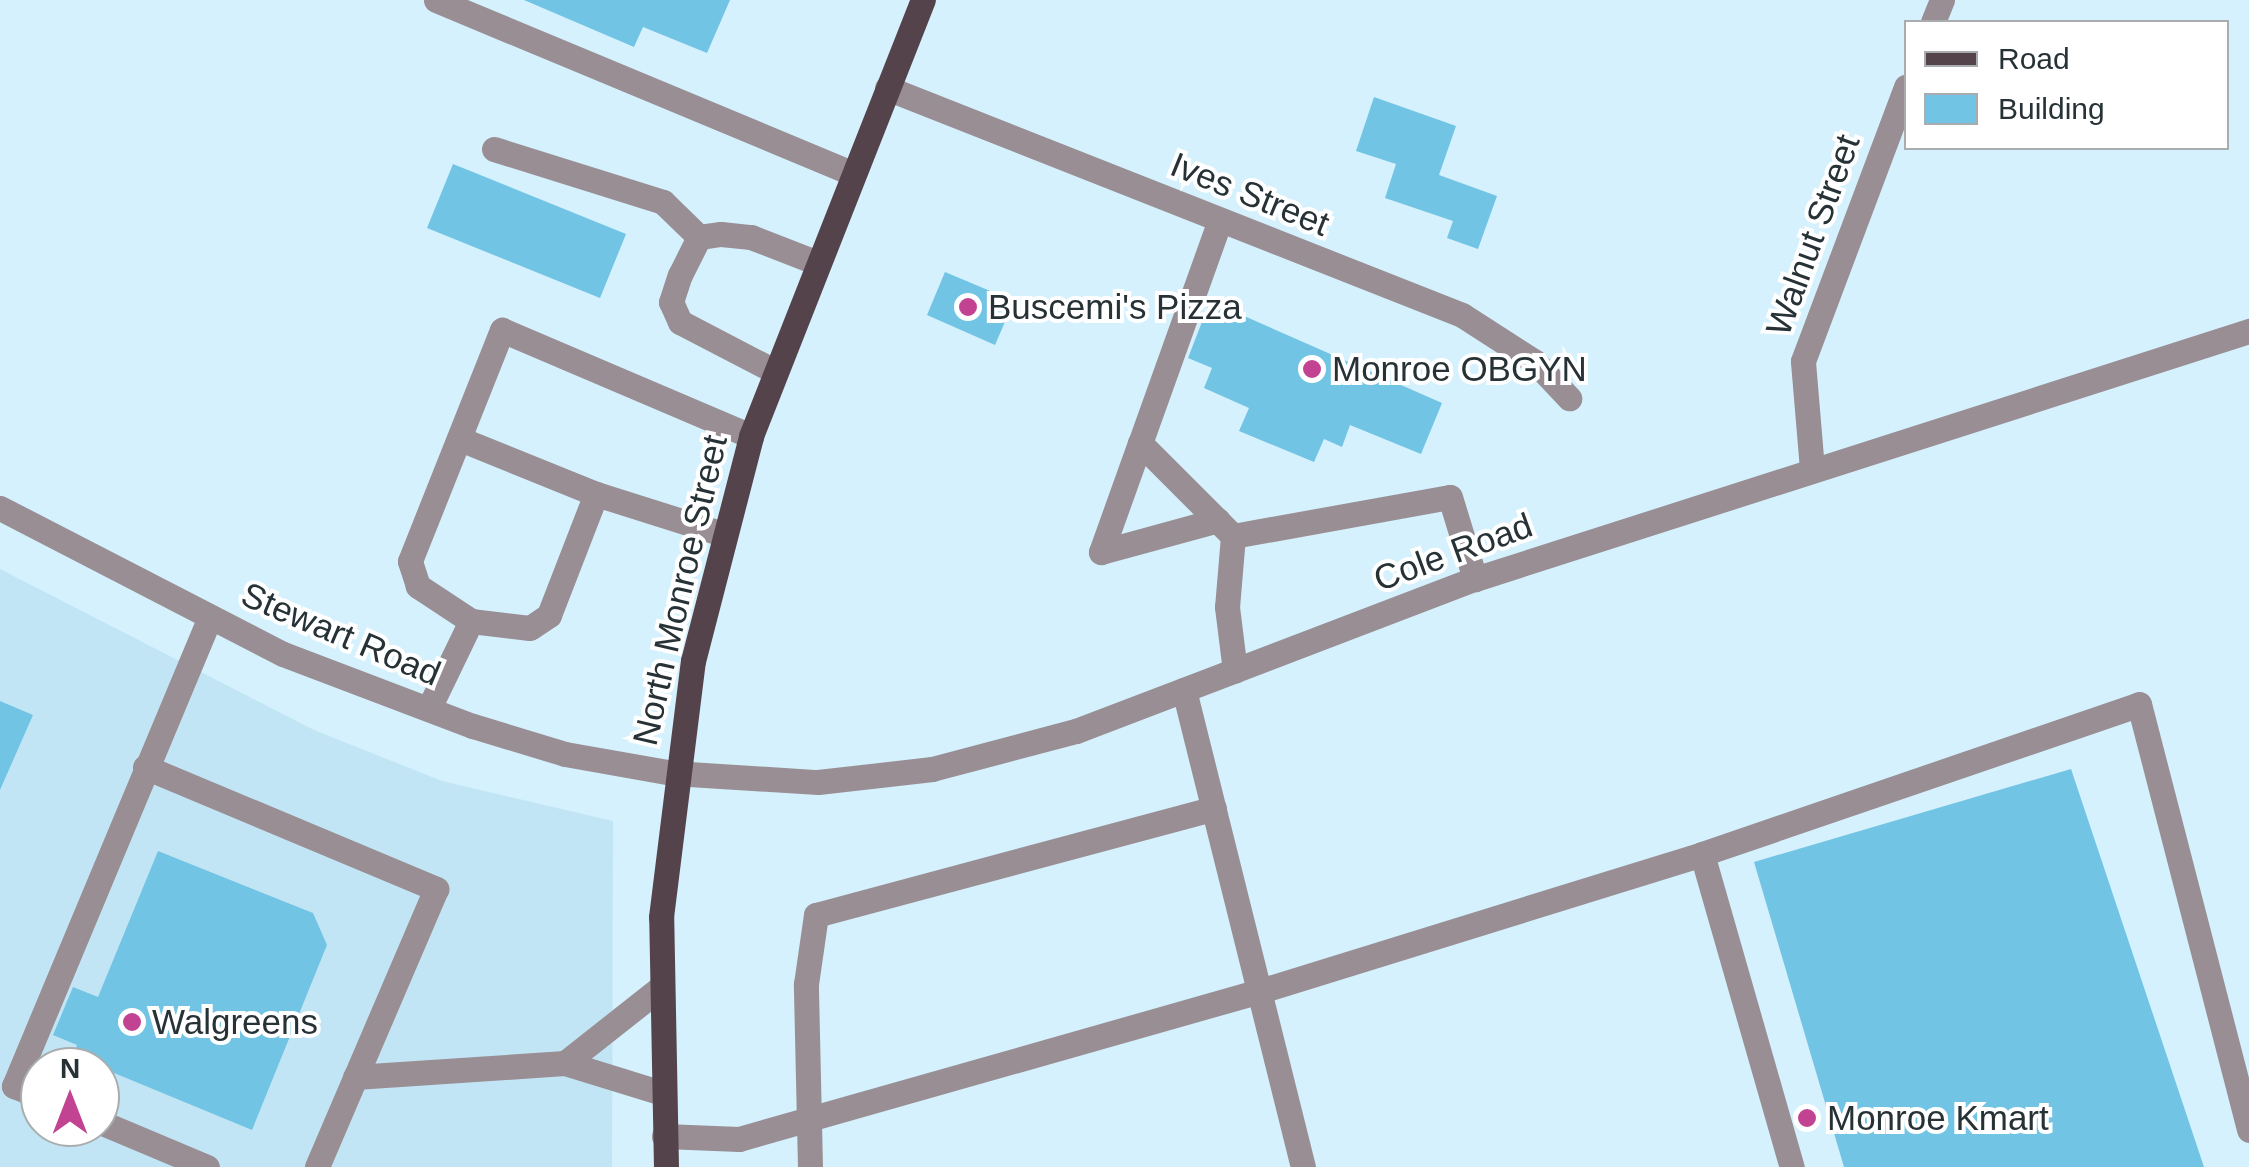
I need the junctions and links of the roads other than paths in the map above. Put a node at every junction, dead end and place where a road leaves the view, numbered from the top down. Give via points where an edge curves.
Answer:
1 (436, 0) edge
2 (923, 0) edge
3 (887, 88) junction
4 (1904, 93) edge
5 (494, 149) dead end
6 (853, 174) junction
7 (1220, 220) junction
8 (699, 237) junction
9 (818, 263) junction
10 (2249, 331) edge
11 (776, 372) junction
12 (1569, 398) dead end
13 (751, 436) junction
14 (460, 438) junction
15 (1140, 443) junction
16 (1812, 469) junction
17 (596, 494) junction
18 (0, 508) edge
19 (1225, 528) junction
20 (723, 534) junction
21 (1475, 579) junction
22 (210, 617) junction
23 (470, 621) junction
24 (1236, 670) junction
25 (1184, 690) junction
26 (429, 708) junction
27 (145, 767) junction
28 (673, 772) junction
29 (1214, 808) junction
30 (1702, 854) junction
31 (660, 988) junction
32 (1260, 991) junction
33 (30, 1047) edge
34 (565, 1063) junction
35 (356, 1077) junction
36 (662, 1093) junction
37 (806, 1120) junction
38 (120, 1130) edge
39 (2249, 1130) edge
40 (664, 1136) junction
41 (661, 1166) edge
42 (207, 1167) edge
43 (317, 1167) edge
44 (810, 1167) edge
45 (1303, 1167) edge
46 (1792, 1167) edge

1 - 6 street
2 - 3 main road, North Monroe Street
3 - 6 main road, North Monroe Street
3 - 7 street, Ives Street
4 - 16 street, Walnut Street via 1804,361
5 - 8 street via 663,202
6 - 9 main road, North Monroe Street
7 - 12 street, Ives Street via 1462,316 1535,362
7 - 15 street
8 - 9 street via 751,237
8 - 11 street via 672,302 680,322
9 - 11 main road, North Monroe Street
10 - 16 street, Cole Road
11 - 13 main road, North Monroe Street
13 - 14 street via 502,330
13 - 20 main road, North Monroe Street
14 - 17 street
14 - 23 street via 410,561 418,586
15 - 19 street
15 - 19 street via 1101,552
16 - 21 street, Cole Road
17 - 20 street
17 - 23 street via 550,616 530,628
18 - 22 street, Stewart Road
19 - 21 street via 1450,497
19 - 24 street via 1226,608
20 - 28 main road, North Monroe Street
21 - 24 street, Cole Road
22 - 26 street, Stewart Road via 284,654
22 - 27 street
23 - 26 street
24 - 25 street, Cole Road
25 - 28 street, Cole Road via 1076,730 932,769 818,782
25 - 29 street
26 - 28 street, Stewart Road via 565,754
27 - 33 street
27 - 35 street via 436,890
28 - 31 main road, North Monroe Street
29 - 32 street
29 - 37 street via 816,915 806,984
30 - 32 street
30 - 39 street via 2139,704
30 - 46 street
31 - 34 street
31 - 36 main road, North Monroe Street
32 - 37 street
32 - 45 street
34 - 35 street
34 - 36 street
35 - 43 street
36 - 40 main road, North Monroe Street
37 - 40 street via 739,1140
37 - 44 street
38 - 42 street
40 - 41 main road, North Monroe Street

